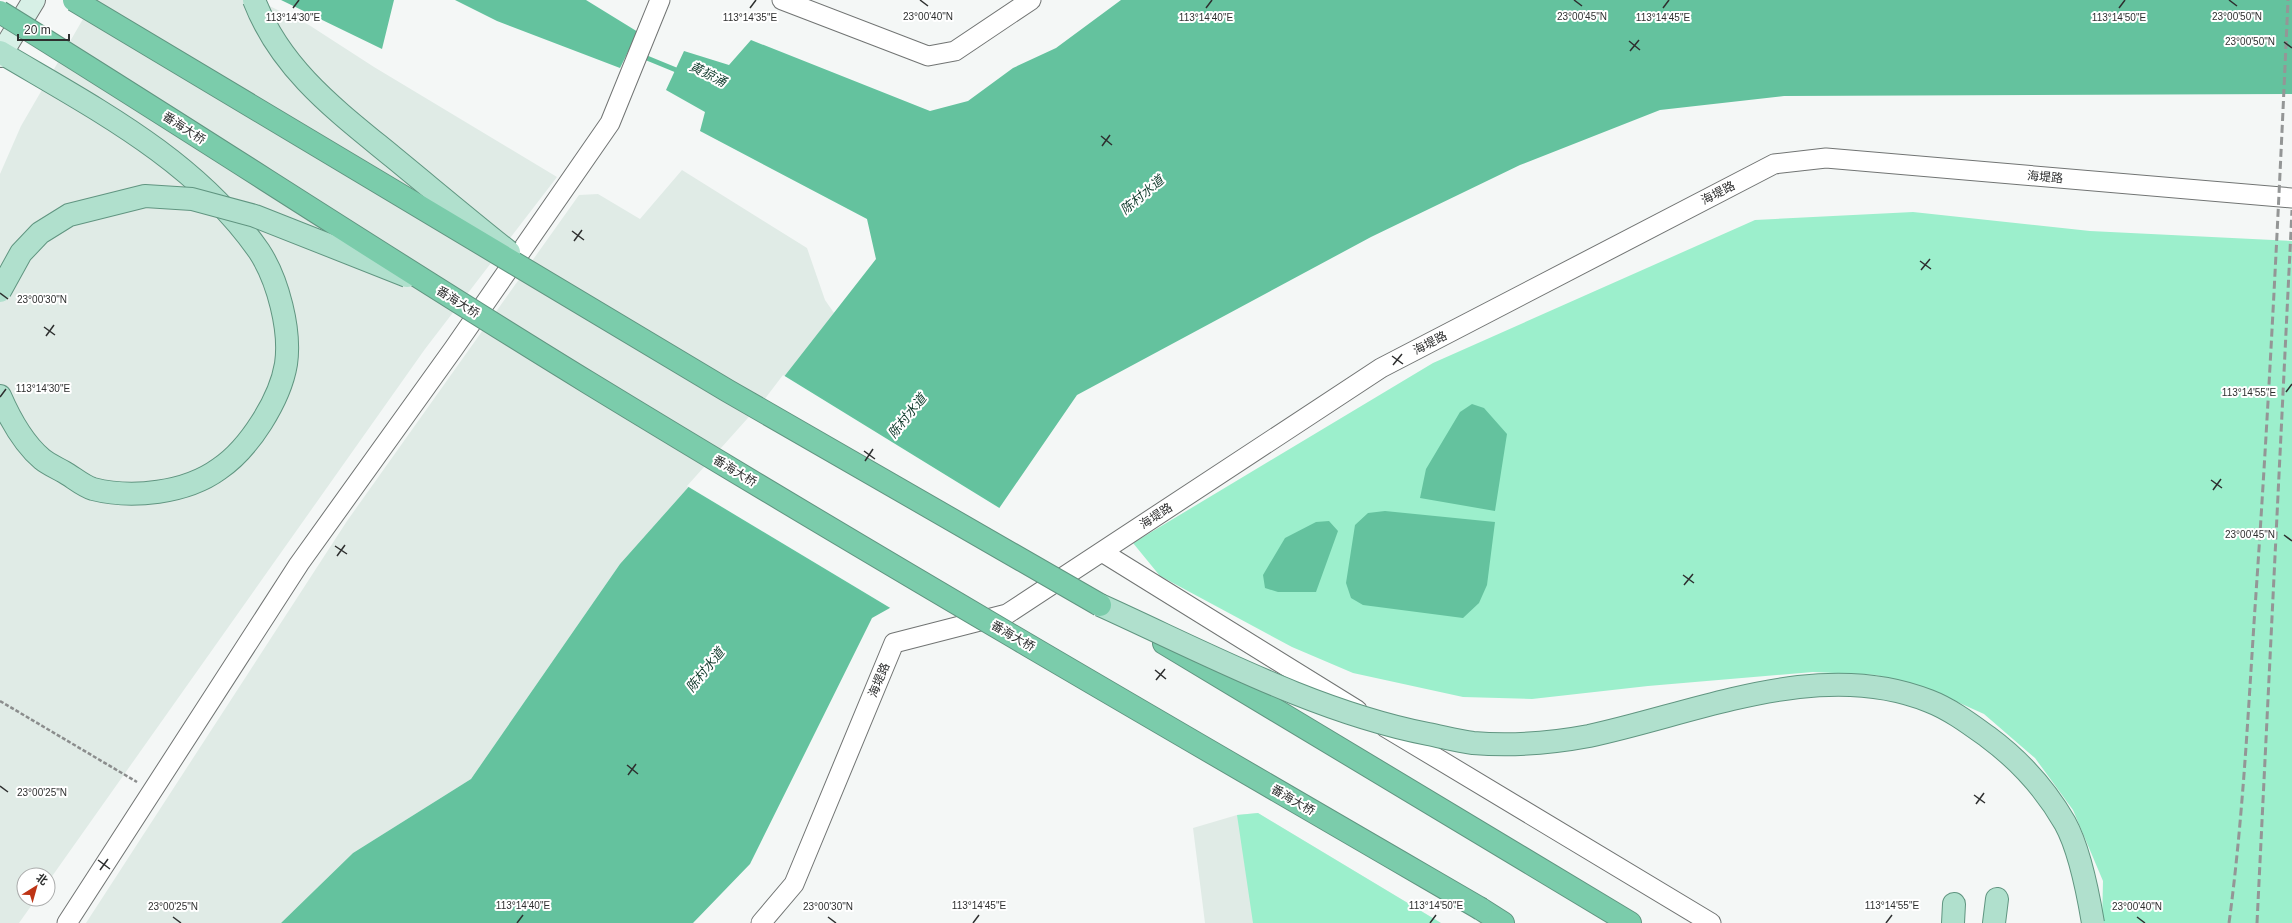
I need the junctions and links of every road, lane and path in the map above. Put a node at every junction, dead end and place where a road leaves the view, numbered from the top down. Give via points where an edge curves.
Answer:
1 (34, 0) edge
2 (74, 0) edge
3 (254, 0) edge
4 (660, 0) edge
5 (782, 0) edge
6 (1031, 0) edge
7 (0, 12) edge
8 (0, 54) edge
9 (2292, 198) edge
10 (428, 284) junction
11 (552, 287) junction
12 (0, 291) edge
13 (0, 396) edge
14 (1102, 552) junction
15 (1100, 604) junction
16 (0, 701) edge
17 (152, 790) junction
18 (67, 923) edge
19 (761, 923) edge
20 (1503, 923) edge
21 (1630, 923) edge
22 (1711, 923) edge
23 (2093, 923) edge

1 - 8 main road
2 - 11 highway, bridge
3 - 11 main road, bridge via 273,39 304,81
4 - 17 street via 610,123 299,564
5 - 6 street via 928,56 955,51
7 - 10 highway, 番海大桥, bridge
8 - 13 main road via 133,132 194,178 240,226 260,254 277,287 285,325 286,364 272,405 252,437 219,469 184,488 140,494 92,488 42,459 14,425
9 - 14 street, 海堤路 via 1826,158 1774,164 1381,368
10 - 12 main road, bridge via 255,216 192,199 145,196 69,215 40,233 21,253
10 - 20 highway, 番海大桥, bridge via 891,565
11 - 15 highway, bridge
14 - 19 street, 海堤路 via 1007,614 894,643 794,884
14 - 22 street via 1448,766
15 - 21 highway, bridge
15 - 23 main road, bridge via 1296,693 1358,716 1412,731 1472,742 1527,744 1587,736 1742,698 1801,687 1839,684 1880,687 1930,701 1969,722 2006,750 2037,782 2066,824 2086,881
16 - 17 path
17 - 18 street

